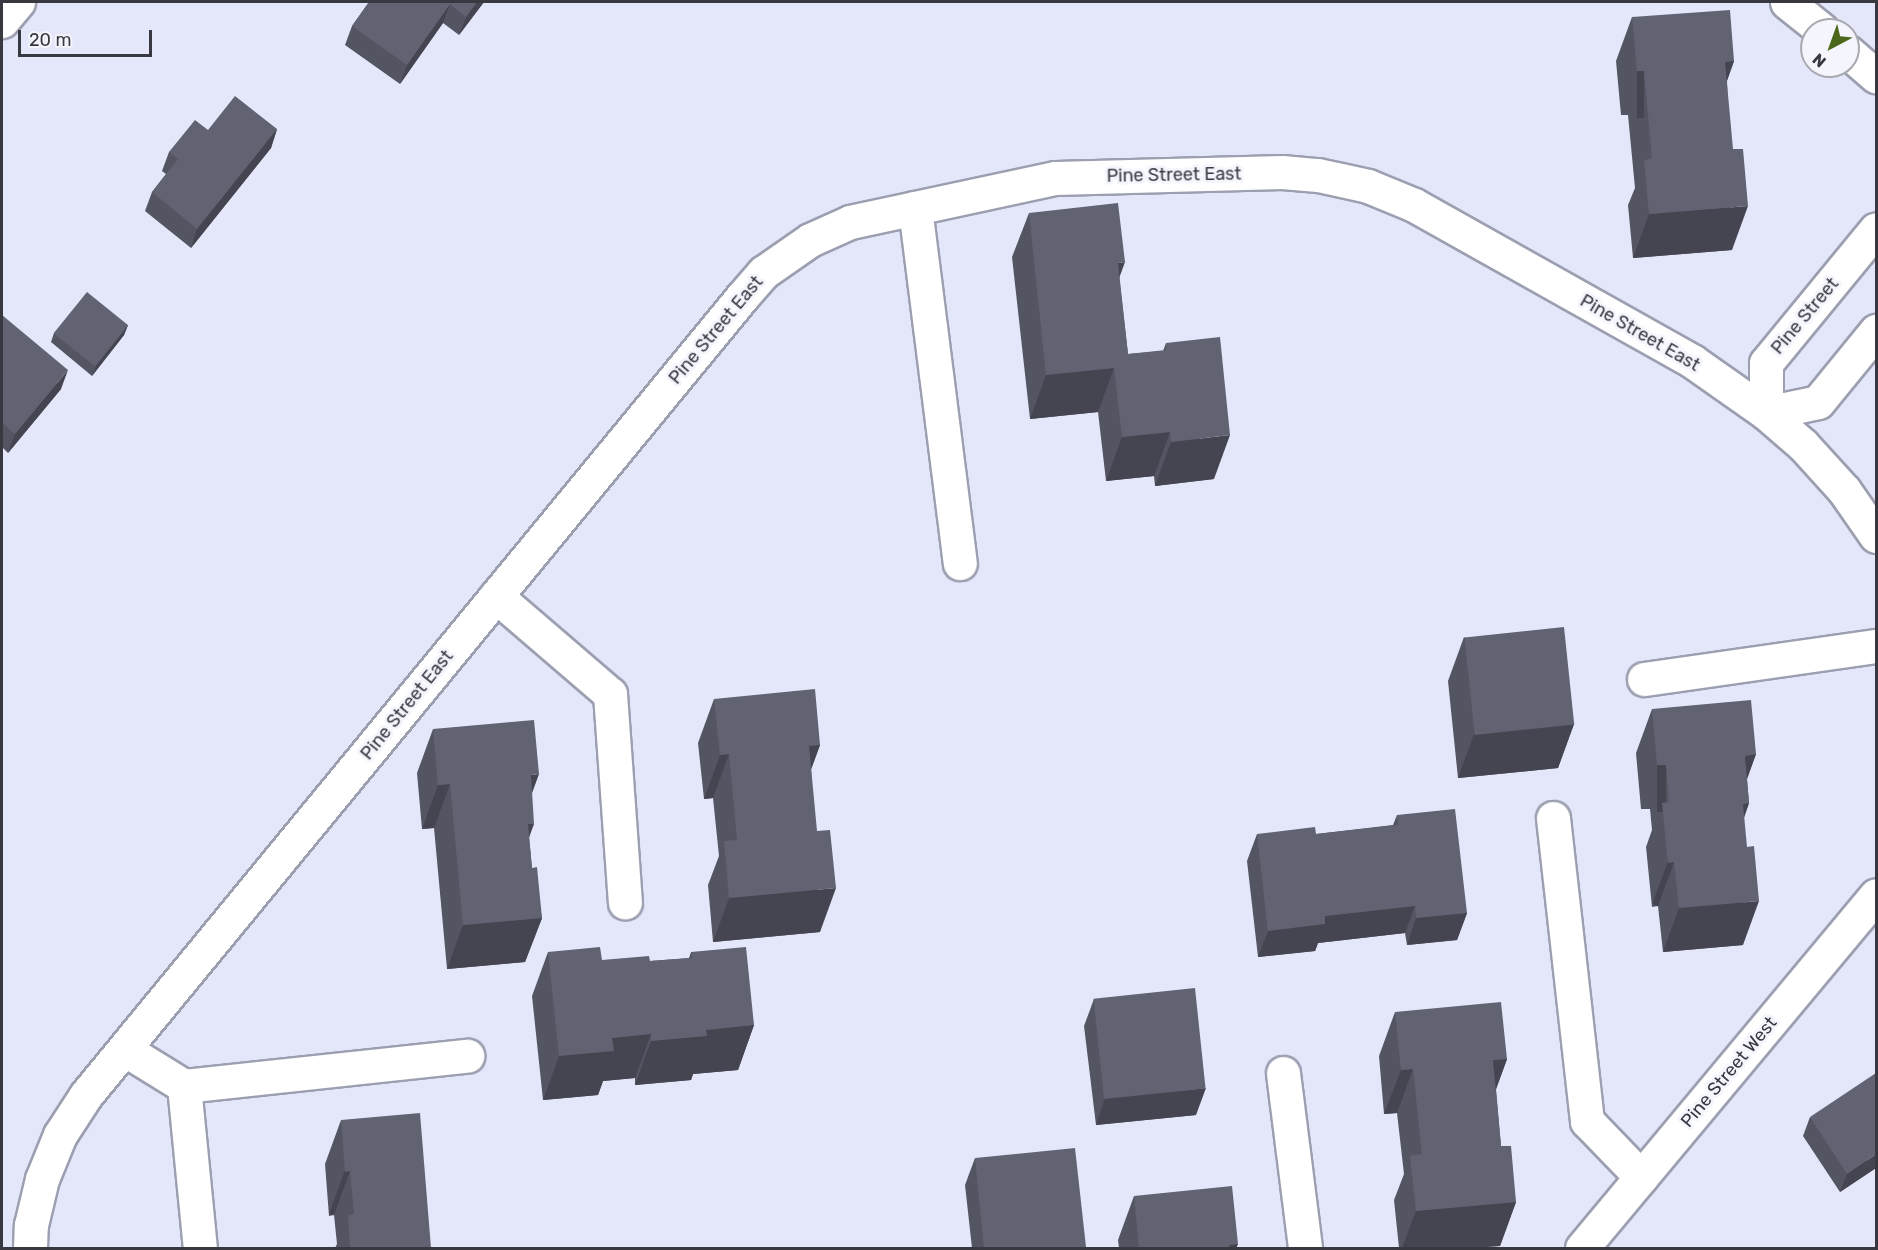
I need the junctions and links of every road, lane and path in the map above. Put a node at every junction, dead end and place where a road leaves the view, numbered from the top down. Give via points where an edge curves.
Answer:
1 (18, 2) edge
2 (1787, 2) edge
3 (1807, 18) edge
4 (2, 21) edge
5 (1860, 62) edge
6 (1876, 76) edge
7 (915, 208) junction
8 (1876, 229) edge
9 (1876, 331) edge
10 (1766, 412) junction
11 (1876, 536) edge
12 (960, 563) dead end
13 (496, 597) junction
14 (1876, 646) edge
15 (1644, 680) dead end
16 (1554, 818) dead end
17 (1876, 895) edge
18 (625, 902) dead end
19 (124, 1049) junction
20 (467, 1056) dead end
21 (1283, 1073) dead end
22 (184, 1086) junction
23 (1641, 1177) junction
24 (30, 1248) edge
25 (200, 1248) edge
26 (1305, 1248) edge
27 (1582, 1248) edge

1 - 4 street
2 - 3 street
5 - 6 street
7 - 10 street, Pine Street East via 1055,178 1282,172 1368,186 1414,205 1692,361
7 - 12 street
7 - 13 street, Pine Street East via 850,222 810,240 765,272
8 - 10 street, Pine Street via 1766,363
9 - 10 street via 1818,402
10 - 11 street via 1844,490
13 - 18 street via 610,694
13 - 19 street, Pine Street East
14 - 15 street
16 - 23 street via 1587,1120
17 - 23 street, Pine Street West
19 - 22 street
19 - 24 street, Pine Street East via 86,1095 60,1135 42,1179
20 - 22 street
21 - 26 street
22 - 25 street
23 - 27 street, Pine Street West

